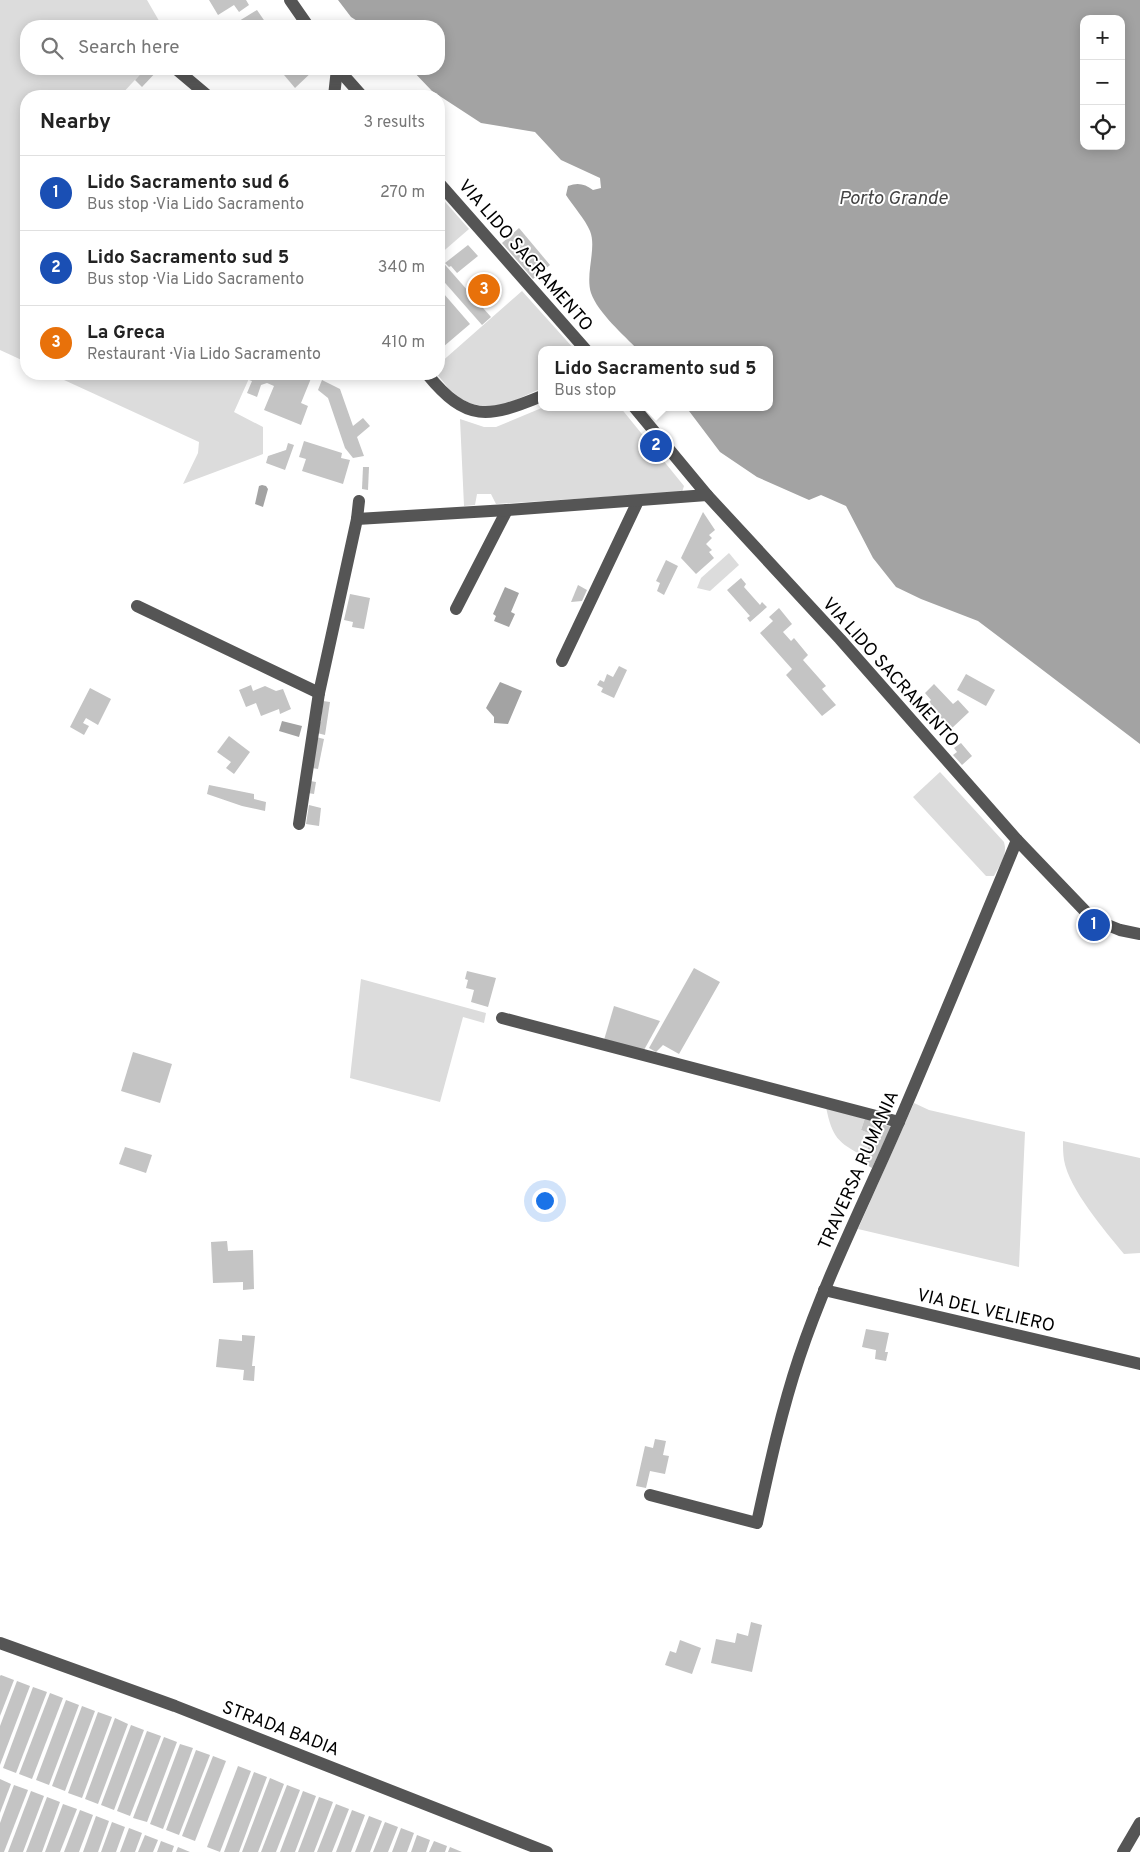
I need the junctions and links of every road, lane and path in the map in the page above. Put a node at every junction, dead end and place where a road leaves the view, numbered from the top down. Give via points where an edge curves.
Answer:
1 (290, 0) edge
2 (304, 20) edge
3 (183, 75) edge
4 (336, 75) edge
5 (343, 75) edge
6 (201, 90) edge
7 (335, 90) edge
8 (356, 90) edge
9 (445, 190) edge
10 (582, 346) edge
11 (433, 380) edge
12 (538, 398) edge
13 (637, 411) edge
14 (707, 495) junction
15 (359, 501) dead end
16 (638, 501) junction
17 (507, 510) junction
18 (357, 519) junction
19 (137, 606) dead end
20 (456, 609) dead end
21 (562, 661) dead end
22 (319, 692) junction
23 (300, 824) dead end
24 (1017, 840) junction
25 (1140, 934) edge
26 (502, 1018) dead end
27 (898, 1122) junction
28 (824, 1290) junction
29 (1140, 1364) edge
30 (650, 1495) dead end
31 (0, 1643) edge
32 (1140, 1823) edge
33 (547, 1852) edge
34 (1123, 1852) edge

1 - 2 street
3 - 6 street
4 - 7 street
5 - 8 street
9 - 10 street, VIA LIDO SACRAMENTO
11 - 12 street via 453,402 484,413 508,410
13 - 14 street, VIA LIDO SACRAMENTO
14 - 16 street
14 - 24 street, VIA LIDO SACRAMENTO
15 - 18 street
16 - 17 street
16 - 21 street
17 - 18 street
17 - 20 street
18 - 22 street
19 - 22 street
22 - 23 street
24 - 25 street, VIA LIDO SACRAMENTO via 1086,912 1105,924
24 - 27 street, TRAVERSA RUMANIA
26 - 27 street
27 - 28 street, TRAVERSA RUMANIA
28 - 29 street, VIA DEL VELIERO
28 - 30 street, TRAVERSA RUMANIA via 798,1360 776,1436 757,1523
31 - 33 street, STRADA BADIA via 175,1706
32 - 34 street

